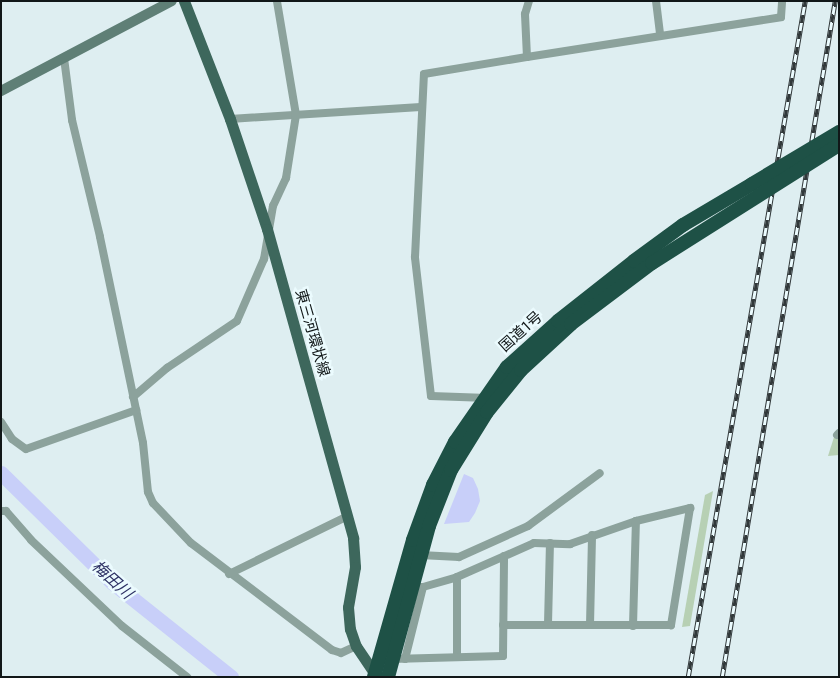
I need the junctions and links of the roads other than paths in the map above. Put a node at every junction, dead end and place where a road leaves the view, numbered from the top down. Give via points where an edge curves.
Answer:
1 (172, 1) edge
2 (184, 1) edge
3 (277, 1) edge
4 (529, 1) edge
5 (656, 1) edge
6 (782, 1) edge
7 (660, 35) junction
8 (527, 57) junction
9 (64, 58) junction
10 (1, 91) edge
11 (421, 107) junction
12 (296, 115) junction
13 (230, 119) junction
14 (839, 132) edge
15 (839, 145) edge
16 (268, 229) junction
17 (565, 322) junction
18 (133, 397) junction
19 (491, 398) junction
20 (136, 410) junction
21 (1, 422) edge
22 (600, 473) dead end
23 (1, 511) edge
24 (348, 516) junction
25 (636, 521) junction
26 (592, 535) junction
27 (550, 543) junction
28 (420, 555) junction
29 (504, 556) junction
30 (229, 574) junction
31 (457, 577) junction
32 (417, 588) junction
33 (548, 624) junction
34 (503, 625) junction
35 (590, 625) junction
36 (633, 626) junction
37 (356, 646) junction
38 (457, 657) junction
39 (398, 659) junction
40 (378, 676) edge
41 (187, 677) edge

1 - 9 street
2 - 13 main road, 東三河環状線
3 - 12 street
4 - 8 street via 525,14
5 - 7 street
6 - 7 street via 781,17
7 - 8 street
8 - 11 street via 424,74
9 - 10 street
9 - 18 street via 72,120
11 - 12 street
11 - 19 street via 416,257 431,396
12 - 13 street
12 - 16 street via 286,178 273,206
13 - 16 main road, 東三河環状線
14 - 17 highway, 国道1号, bridge via 683,225
15 - 17 highway, 国道1号, bridge
16 - 18 street via 264,259 237,321 167,368
16 - 24 main road, 東三河環状線
17 - 19 highway, 国道1号
18 - 20 street
19 - 28 highway, 国道1号 via 451,470
19 - 40 highway, 国道1号 via 455,442 433,485 413,540
20 - 21 street via 26,449 12,439
20 - 30 street via 148,492 153,503 191,544
22 - 28 street via 528,526 502,538 459,557
23 - 41 street via 6,511 31,540 122,626
24 - 30 street
24 - 37 main road, 東三河環状線 via 355,556 348,614
25 - 26 street
25 - 36 street
25 - 36 street via 690,508 671,625
26 - 27 street via 570,544
26 - 35 street
27 - 29 street via 534,543
27 - 33 street
28 - 32 highway, 国道1号
29 - 31 street
29 - 34 street
30 - 37 street via 332,650 341,653
31 - 32 street
31 - 38 street
32 - 39 highway, 国道1号
33 - 34 street
33 - 35 street
34 - 38 street via 503,656
35 - 36 street
37 - 40 main road, 東三河環状線
38 - 39 street
39 - 40 highway, 国道1号

